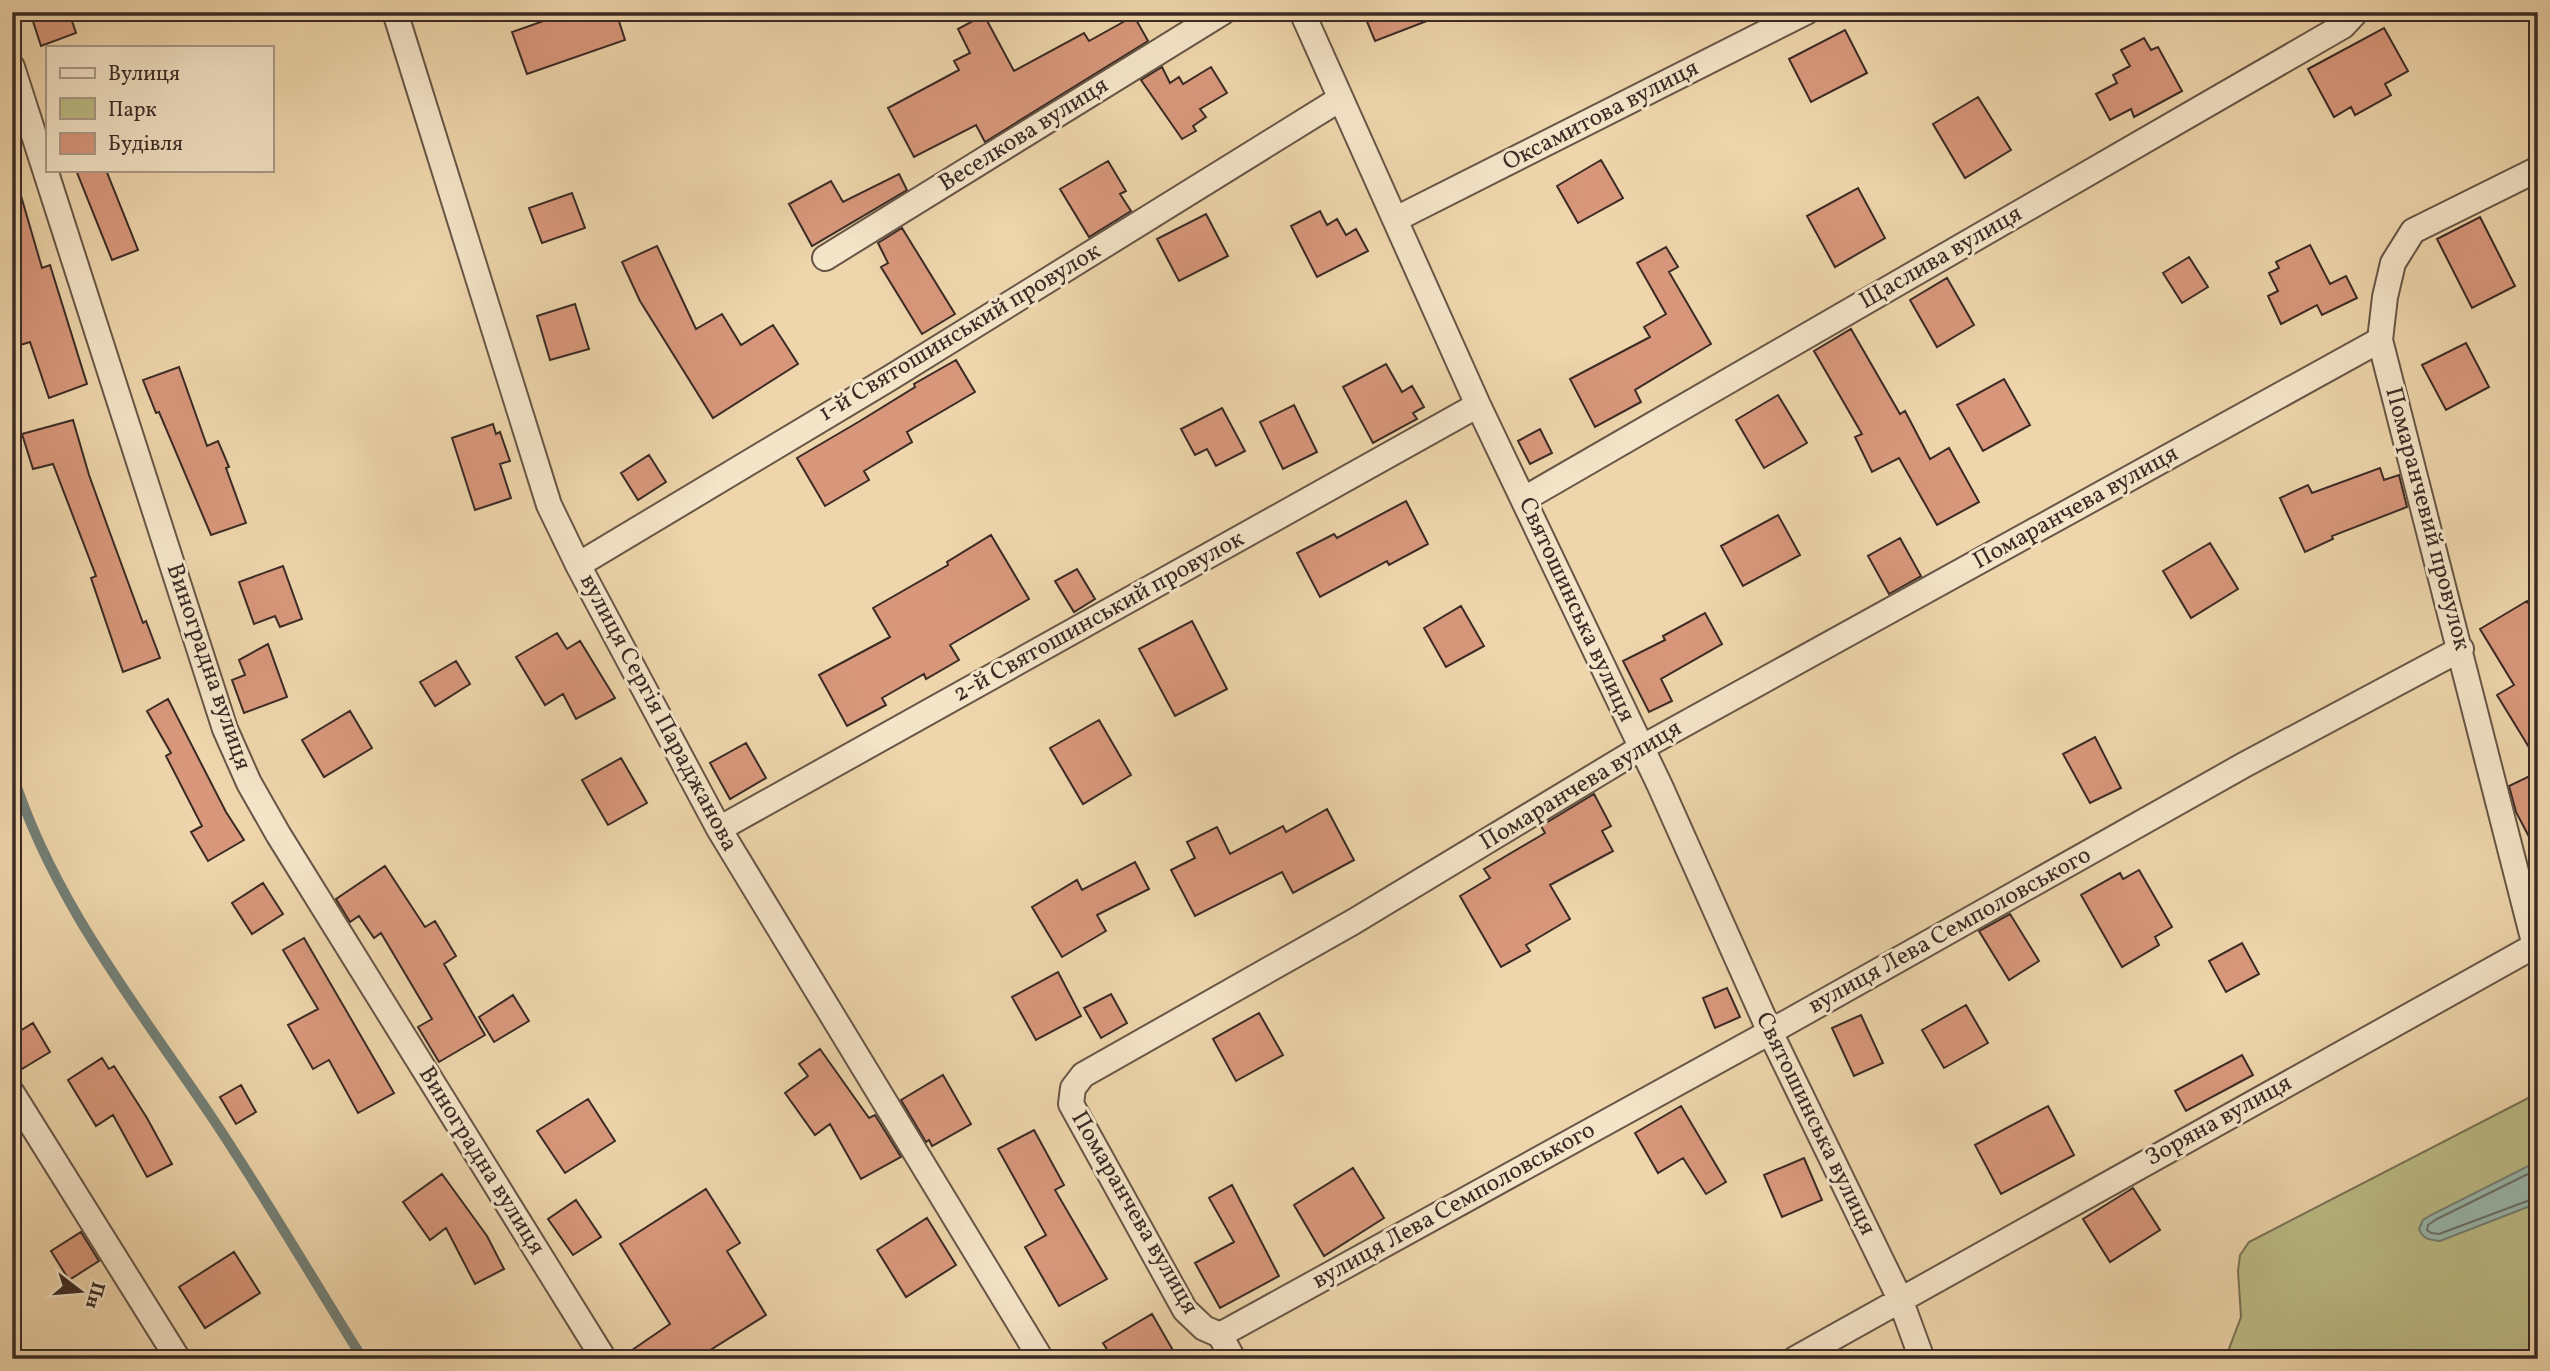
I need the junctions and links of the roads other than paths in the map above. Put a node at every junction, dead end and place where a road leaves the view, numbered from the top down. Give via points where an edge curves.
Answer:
1 (395, 12) edge
2 (1223, 12) edge
3 (1302, 12) edge
4 (1805, 12) edge
5 (2356, 12) edge
6 (12, 67) edge
7 (1340, 99) junction
8 (2538, 169) edge
9 (1396, 219) junction
10 (825, 258) dead end
11 (2381, 340) junction
12 (1478, 405) junction
13 (1524, 499) junction
14 (578, 565) junction
15 (2461, 649) junction
16 (1641, 748) junction
17 (719, 829) junction
18 (2536, 945) edge
19 (1770, 1032) junction
20 (12, 1093) edge
21 (1900, 1299) junction
22 (1220, 1335) junction
23 (178, 1359) edge
24 (604, 1359) edge
25 (1041, 1359) edge
26 (1233, 1359) edge
27 (1795, 1359) edge
28 (1922, 1359) edge

1 - 14 street, вулиця Сергія Параджанова via 549,505
2 - 10 street, Веселкова вулиця
3 - 7 street, Святошинська вулиця
4 - 9 street, Оксамитова вулиця
5 - 13 street, Щаслива вулиця via 2343,26
6 - 24 street, Виноградна вулиця via 237,757 278,834
7 - 9 street, Святошинська вулиця
7 - 14 street, 1-й Святошинський провулок
8 - 11 street, Помаранчевий провулок via 2413,231 2393,263
9 - 12 street, Святошинська вулиця
11 - 15 street, Помаранчевий провулок
11 - 16 street, Помаранчева вулиця
12 - 13 street, Святошинська вулиця
12 - 17 street, 2-й Святошинський провулок
13 - 16 street, Святошинська вулиця
14 - 17 street, вулиця Сергія Параджанова
15 - 18 street, Помаранчевий провулок
15 - 19 street, вулиця Лева Семполовського via 2244,765
16 - 19 street, Святошинська вулиця
16 - 22 street, Помаранчева вулиця via 1353,922 1083,1075 1073,1088 1071,1104 1185,1310
17 - 25 street, вулиця Сергія Параджанова
18 - 21 street, Зоряна вулиця
19 - 21 street, Святошинська вулиця
19 - 22 street, вулиця Лева Семполовського
20 - 23 street
21 - 27 street
21 - 28 street, Святошинська вулиця
22 - 26 street, Помаранчева вулиця

